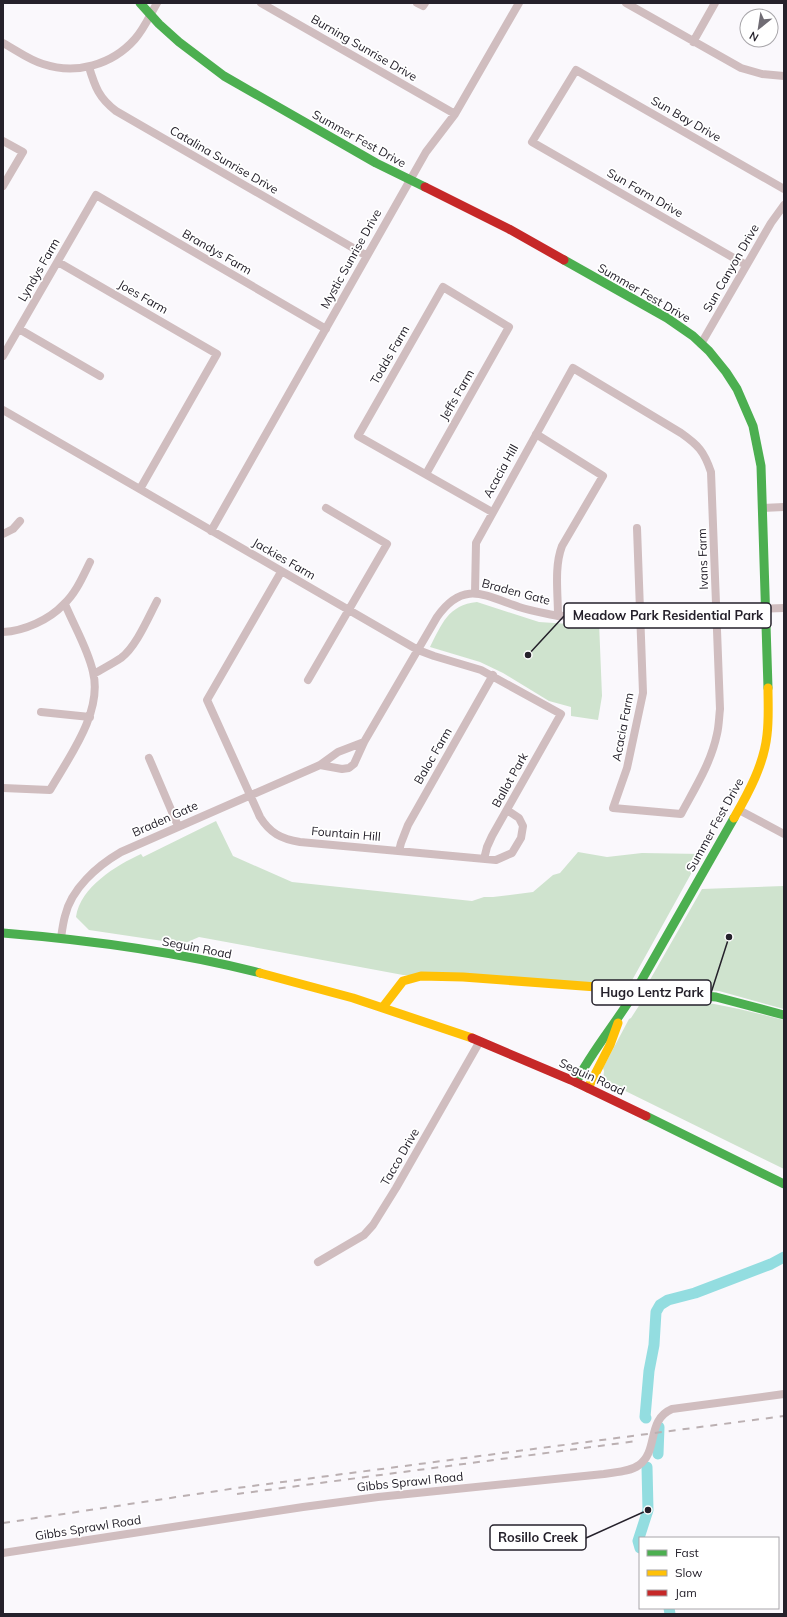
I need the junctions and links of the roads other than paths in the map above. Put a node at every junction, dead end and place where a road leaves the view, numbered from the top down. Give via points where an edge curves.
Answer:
1 (140, 3) edge
2 (157, 3) edge
3 (260, 3) edge
4 (519, 3) edge
5 (626, 3) edge
6 (715, 3) edge
7 (150, 15) junction
8 (693, 42) junction
9 (3, 43) edge
10 (89, 67) junction
11 (576, 70) joint
12 (784, 76) edge
13 (455, 114) junction
14 (3, 141) edge
15 (409, 180) junction
16 (3, 186) edge
17 (784, 189) edge
18 (96, 195) joint
19 (784, 205) edge
20 (367, 256) junction
21 (58, 262) junction
22 (746, 265) junction
23 (509, 327) joint
24 (19, 329) junction
25 (326, 329) junction
26 (701, 344) junction
27 (3, 356) edge
28 (573, 368) joint
29 (100, 376) dead end
30 (3, 410) edge
31 (536, 434) junction
32 (426, 474) junction
33 (140, 489) junction
34 (784, 507) edge
35 (326, 508) dead end
36 (762, 508) junction
37 (492, 512) junction
38 (20, 521) dead end
39 (637, 528) dead end
40 (211, 531) junction
41 (3, 534) edge
42 (90, 562) dead end
43 (281, 572) junction
44 (475, 593) junction
45 (157, 602) dead end
46 (65, 604) junction
47 (784, 608) edge
48 (766, 609) junction
49 (348, 610) junction
50 (717, 611) junction
51 (641, 614) junction
52 (558, 616) junction
53 (3, 632) edge
54 (418, 650) junction
55 (94, 674) junction
56 (493, 676) junction
57 (308, 680) dead end
58 (41, 712) dead end
59 (560, 714) joint
60 (90, 716) junction
61 (364, 742) junction
62 (149, 758) dead end
63 (320, 764) junction
64 (3, 788) edge
65 (250, 794) junction
66 (613, 808) joint
67 (506, 810) junction
68 (739, 810) junction
69 (178, 826) junction
70 (784, 834) edge
71 (400, 851) junction
72 (484, 859) junction
73 (3, 933) edge
74 (61, 938) junction
75 (636, 990) junction
76 (383, 1007) junction
77 (621, 1015) junction
78 (784, 1015) edge
79 (480, 1041) junction
80 (576, 1082) junction
81 (588, 1088) junction
82 (784, 1184) edge
83 (318, 1262) dead end
84 (784, 1394) edge
85 (3, 1553) edge

1 - 7 street, Summer Fest Drive
2 - 7 street
3 - 13 street, Burning Sunrise Drive
4 - 13 street, Mystic Sunrise Drive
5 - 8 street
6 - 8 street
7 - 10 street via 129,46 112,58
7 - 15 street, Summer Fest Drive via 176,41 224,76
8 - 12 street via 741,68 762,74
9 - 10 street via 43,64 70,69
10 - 20 street, Catalina Sunrise Drive via 101,98 116,111
11 - 17 street, Sun Bay Drive
11 - 22 street, Sun Farm Drive via 532,142
13 - 15 street, Mystic Sunrise Drive via 432,142
14 - 16 street via 23,152
15 - 20 street, Mystic Sunrise Drive
15 - 26 street, Summer Fest Drive via 509,230 677,324
18 - 21 street, Lyndys Farm
18 - 25 street, Brandys Farm
19 - 22 street, Sun Canyon Drive
20 - 25 street, Mystic Sunrise Drive
21 - 24 street, Lyndys Farm
21 - 33 street, Joes Farm via 216,354
22 - 26 street, Sun Canyon Drive
23 - 32 street, Jeffs Farm
23 - 32 street, Todds Farm via 443,287 358,436
24 - 27 street, Lyndys Farm
24 - 29 street
25 - 40 street, Mystic Sunrise Drive
26 - 36 street, Summer Fest Drive via 726,372 740,395 753,426 761,466
28 - 31 street, Acacia Hill
28 - 50 street, Ivans Farm via 681,433 696,444 706,457 711,472
30 - 33 street, Jackies Farm
31 - 37 street, Acacia Hill
31 - 52 street via 603,476 559,554
32 - 37 street
33 - 40 street, Jackies Farm
34 - 36 street
35 - 49 street via 387,544
36 - 48 street, Summer Fest Drive
37 - 44 street, Acacia Hill via 476,543
38 - 41 street via 13,529
39 - 51 street, Acacia Farm
40 - 43 street, Jackies Farm
42 - 46 street
43 - 49 street, Jackies Farm
43 - 65 street, Fountain Hill via 207,700
44 - 52 street, Braden Gate via 530,611
44 - 54 street, Braden Gate via 462,595 444,607
45 - 55 street via 122,658
46 - 53 street via 32,625
46 - 55 street
47 - 48 street, Braden Gate
48 - 50 street, Braden Gate
48 - 68 street, Summer Fest Drive via 767,736 750,790
49 - 54 street, Jackies Farm
49 - 57 street
50 - 51 street, Braden Gate
50 - 66 street, Ivans Farm via 720,702 717,733 704,772 681,814
51 - 52 street, Braden Gate
51 - 66 street, Acacia Farm via 642,699 627,768
54 - 56 street, Jackies Farm via 482,670
54 - 61 street, Braden Gate
55 - 60 street via 94,698
56 - 59 street, Jackies Farm
56 - 71 street, Baloc Farm via 408,825
58 - 60 street
59 - 67 street, Ballot Park
60 - 64 street via 50,790
61 - 63 street, Braden Gate via 338,752
61 - 63 street, Braden Gate via 354,764 349,768
62 - 69 street
63 - 65 street, Braden Gate
65 - 69 street, Braden Gate
65 - 71 street, Fountain Hill via 265,825 274,834 287,840
67 - 72 street, Ballot Park via 487,847
67 - 72 street, Fountain Hill via 519,818 523,826 521,838 512,854 496,860
68 - 70 street
68 - 75 street, Summer Fest Drive
69 - 74 street, Braden Gate via 120,852 96,870 79,887 69,904 64,916
71 - 72 street, Fountain Hill
73 - 74 street, Seguin Road
74 - 76 street, Seguin Road via 117,945 226,965 314,986
75 - 76 street via 422,976 403,981
75 - 77 street, Summer Fest Drive
75 - 78 street via 716,997
76 - 79 street, Seguin Road
77 - 80 street, Summer Fest Drive via 601,1041
77 - 81 street, Summer Fest Drive via 610,1045
79 - 80 street, Seguin Road
79 - 83 street, Tacco Drive via 373,1225 364,1235
80 - 81 street, Seguin Road
81 - 82 street, Seguin Road
84 - 85 street, Gibbs Sprawl Road via 667,1411 654,1429 648,1456 640,1465 630,1470 378,1497

